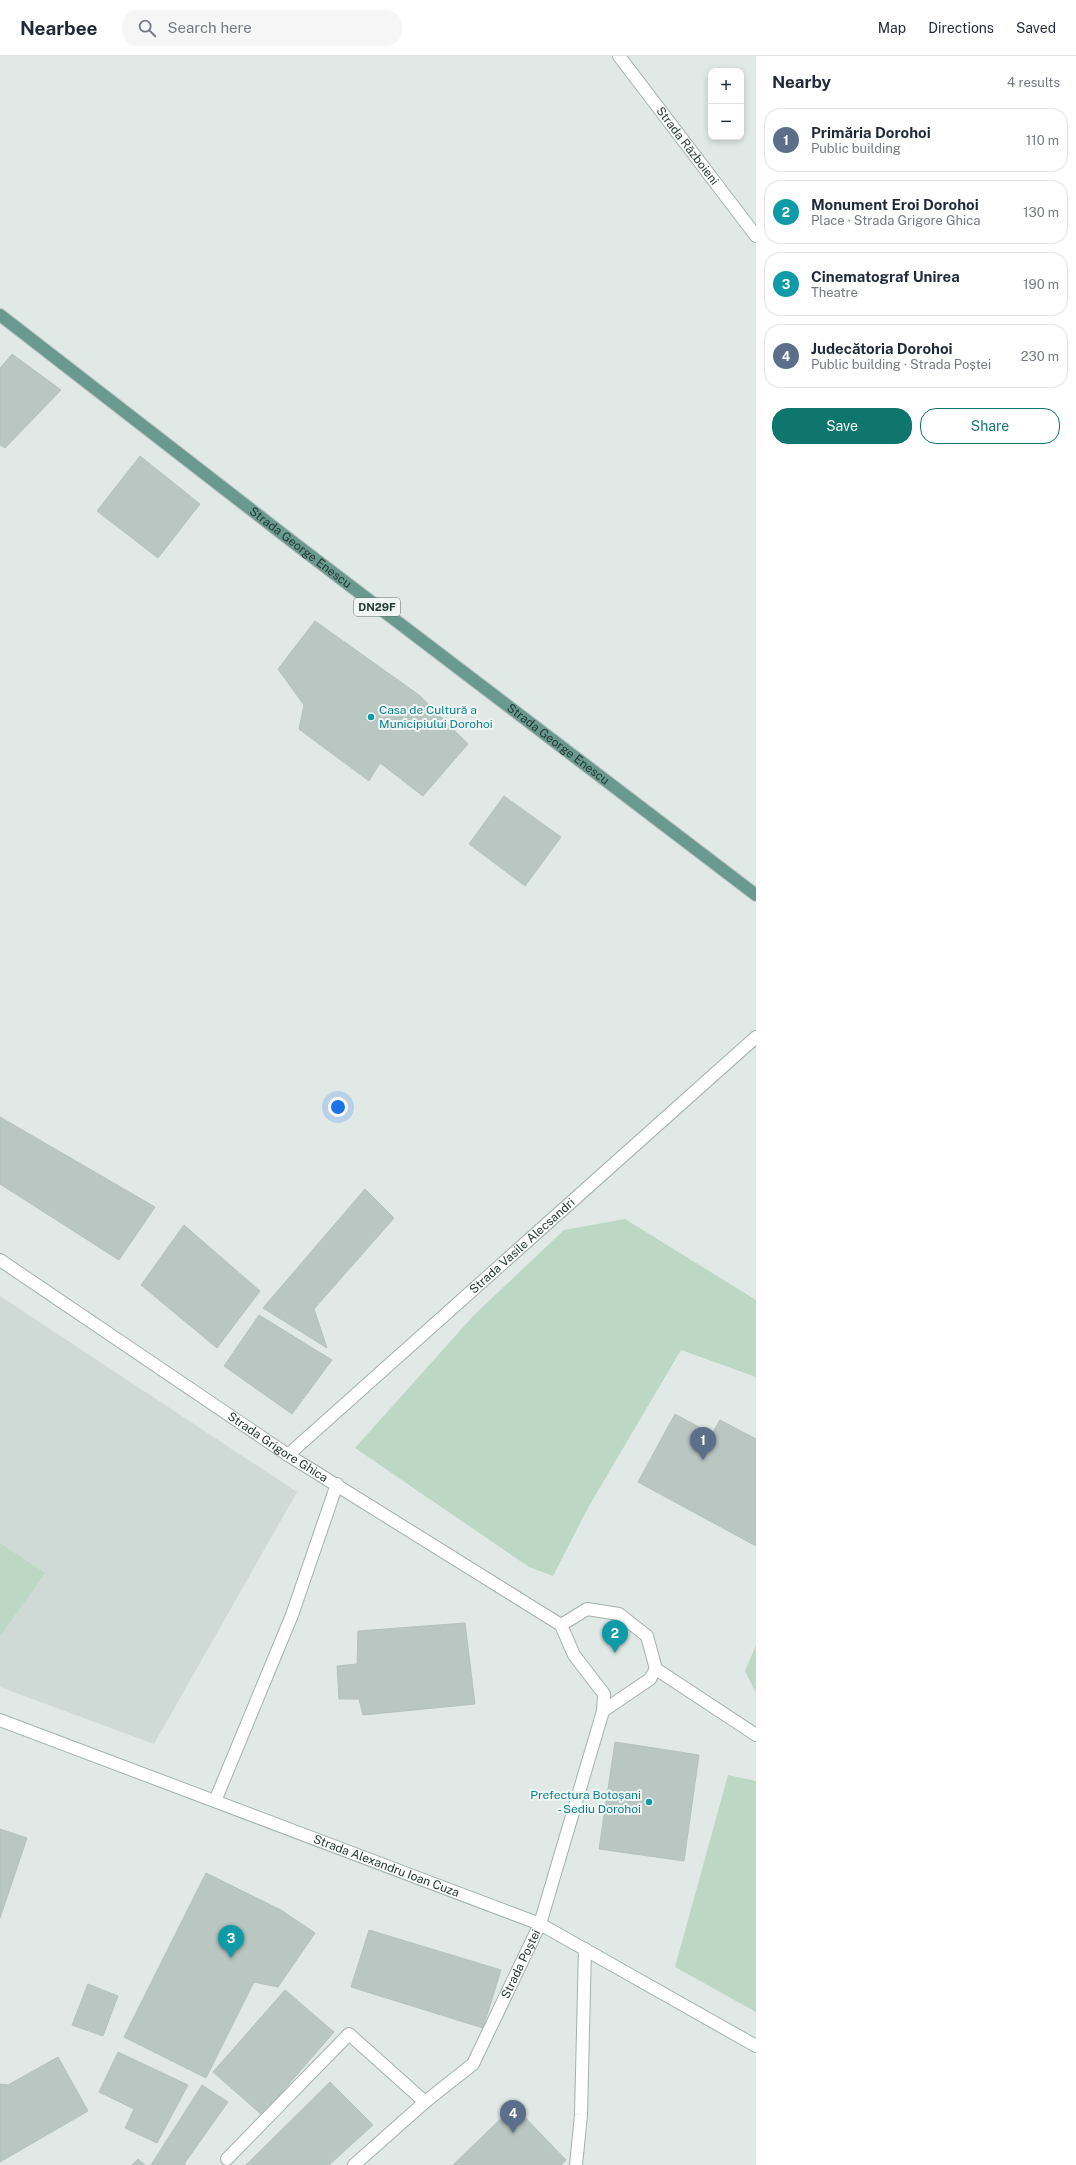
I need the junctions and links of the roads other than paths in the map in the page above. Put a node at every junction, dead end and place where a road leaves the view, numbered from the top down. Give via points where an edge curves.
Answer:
1 (619, 56) edge
2 (756, 236) edge
3 (0, 314) edge
4 (756, 895) edge
5 (756, 1037) edge
6 (0, 1260) edge
7 (288, 1455) junction
8 (337, 1484) junction
9 (561, 1625) junction
10 (656, 1669) junction
11 (603, 1711) junction
12 (0, 1720) edge
13 (756, 1735) edge
14 (215, 1800) junction
15 (540, 1924) junction
16 (585, 1949) junction
17 (756, 2046) edge
18 (424, 2102) junction
19 (227, 2159) dead end
20 (354, 2165) edge
21 (576, 2165) edge

1 - 2 street, Strada Războieni
3 - 4 main road, Strada George Enescu / DN29F via 298,546
5 - 7 street, Strada Vasile Alecsandri
6 - 7 street, Strada Grigore Ghica
7 - 8 street, Strada Grigore Ghica
8 - 9 street, Strada Grigore Ghica
8 - 14 street via 292,1615
9 - 10 street via 587,1609 619,1614 647,1636
9 - 11 street via 574,1655 604,1694
10 - 11 street via 650,1680
10 - 13 street
11 - 15 street, Strada Poștei
12 - 14 street, Strada Alexandru Ioan Cuza
14 - 15 street, Strada Alexandru Ioan Cuza
15 - 16 street, Strada Alexandru Ioan Cuza
15 - 18 street, Strada Poștei via 472,2064
16 - 17 street, Strada Alexandru Ioan Cuza
16 - 21 street via 581,2115
18 - 19 street via 349,2034
18 - 20 street, Strada Poștei

